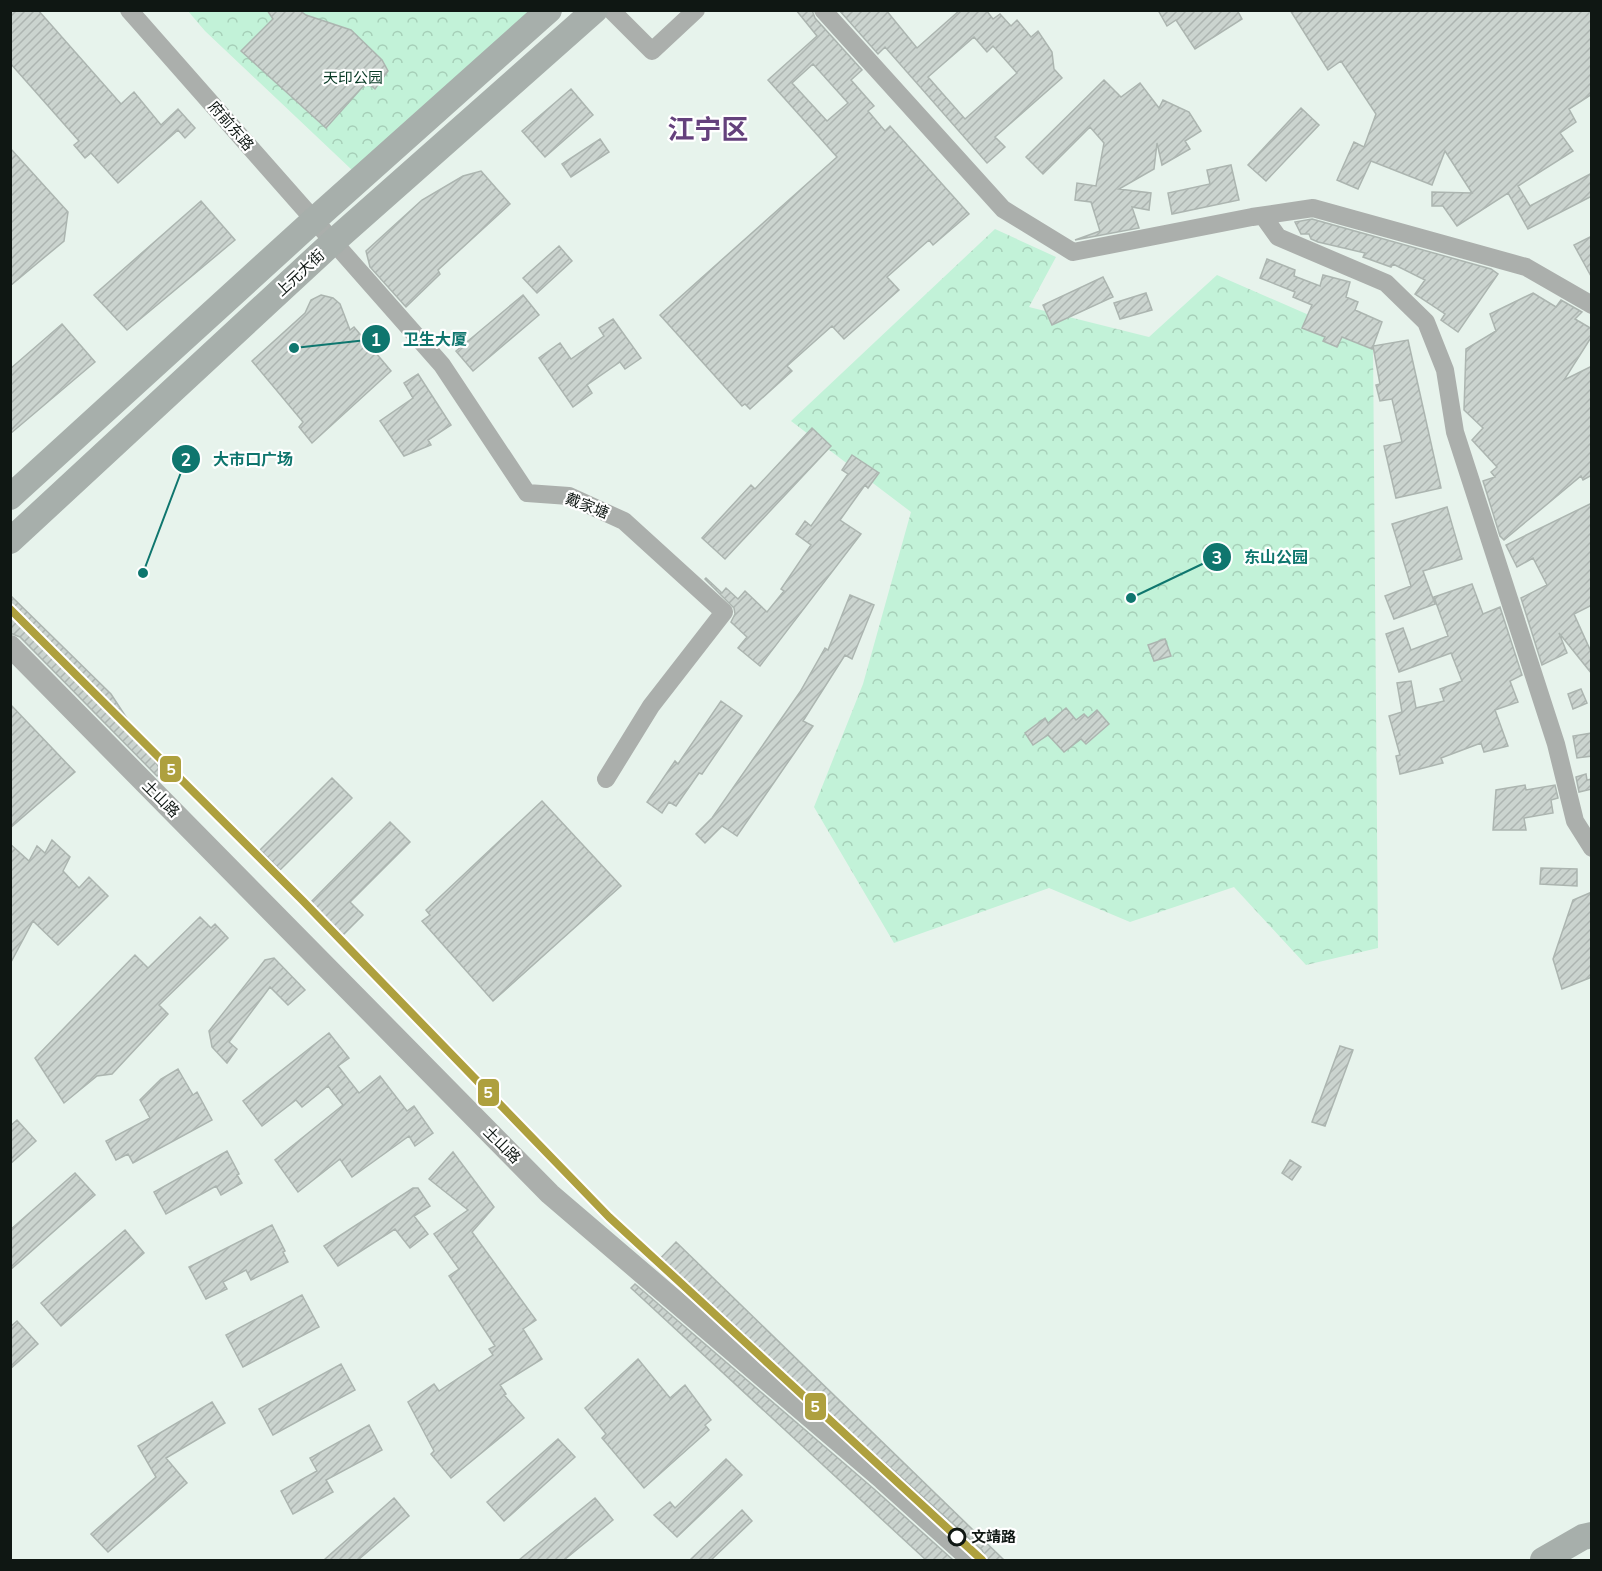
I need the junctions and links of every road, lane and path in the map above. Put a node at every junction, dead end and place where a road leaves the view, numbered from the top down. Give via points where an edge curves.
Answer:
1 (129, 10) edge
2 (549, 10) edge
3 (595, 10) edge
4 (611, 10) edge
5 (696, 10) edge
6 (823, 10) edge
7 (1263, 216) junction
8 (314, 220) junction
9 (333, 242) junction
10 (1592, 304) edge
11 (10, 497) edge
12 (10, 541) edge
13 (10, 646) edge
14 (606, 778) dead end
15 (1592, 848) edge
16 (1592, 1535) edge
17 (974, 1560) edge
18 (1543, 1560) edge

1 - 8 street, 府前东路
2 - 8 main road, 上元大街
3 - 9 main road, 上元大街
4 - 5 street via 652,51
6 - 7 street via 1003,209 1073,252
7 - 10 street via 1313,208 1526,267
7 - 15 street via 1278,237 1386,283 1425,322 1445,370 1455,432 1556,744 1575,821
8 - 9 street, 府前东路
8 - 11 main road, 上元大街
9 - 12 main road, 上元大街
9 - 14 street, 戴家塘 via 442,365 527,493 570,496 624,521 724,612 651,706
13 - 17 street, 土山路 via 550,1194
16 - 18 main road

